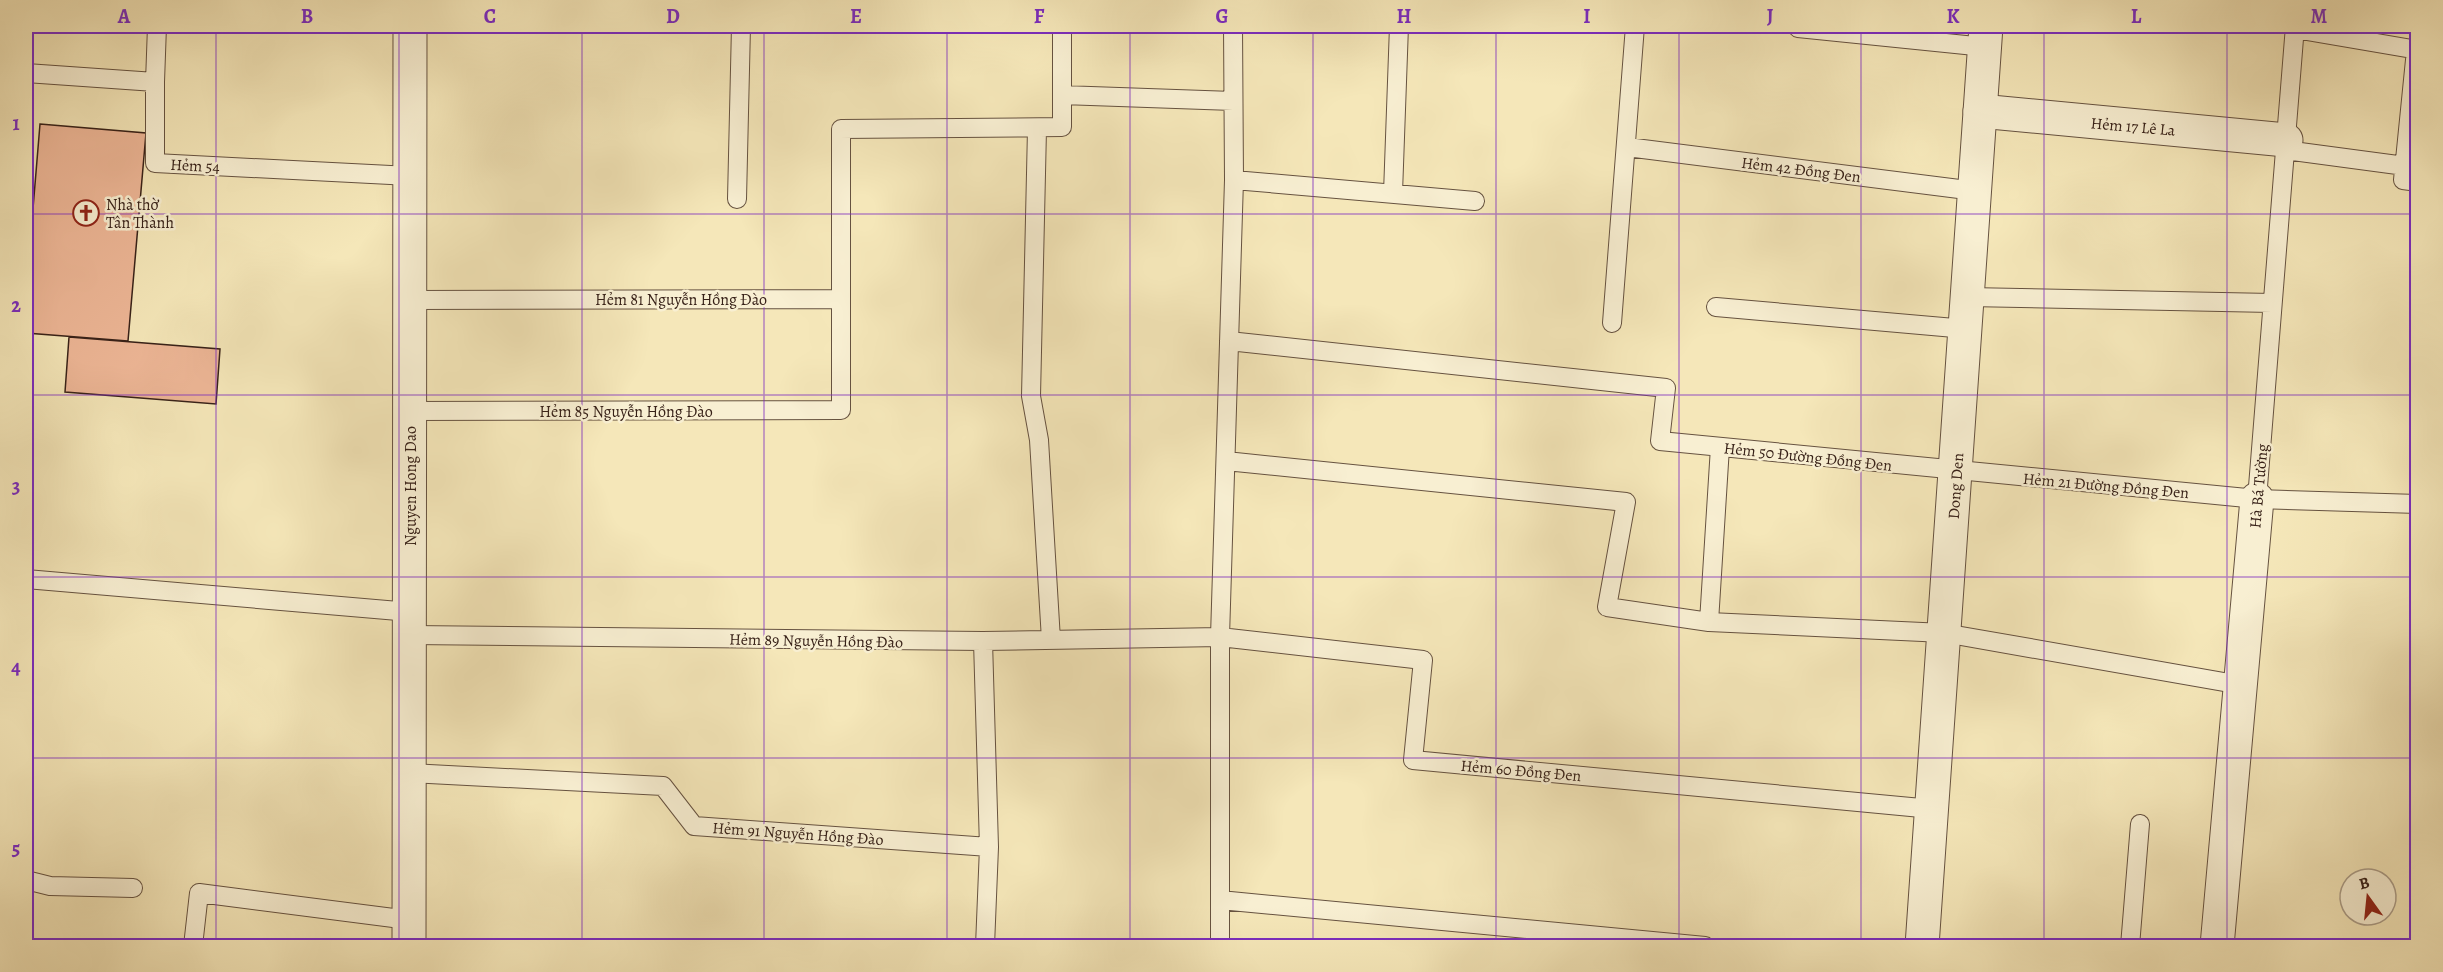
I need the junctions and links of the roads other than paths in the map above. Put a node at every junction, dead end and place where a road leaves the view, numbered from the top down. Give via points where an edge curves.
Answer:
1 (156, 26) edge
2 (410, 26) edge
3 (741, 26) edge
4 (1062, 26) edge
5 (1233, 26) edge
6 (1399, 26) edge
7 (1635, 26) edge
8 (2295, 27) edge
9 (1798, 28) dead end
10 (1986, 36) edge
11 (2417, 50) edge
12 (26, 73) edge
13 (155, 82) junction
14 (1062, 95) junction
15 (1233, 101) junction
16 (1980, 111) junction
17 (1037, 129) junction
18 (2285, 145) junction
19 (1627, 147) junction
20 (2405, 166) junction
21 (410, 176) junction
22 (1234, 180) junction
23 (2418, 182) edge
24 (1975, 192) junction
25 (1394, 193) junction
26 (737, 199) dead end
27 (1475, 201) dead end
28 (840, 299) junction
29 (410, 300) junction
30 (2272, 303) junction
31 (1716, 307) dead end
32 (1967, 313) junction
33 (1612, 323) dead end
34 (1229, 341) junction
35 (410, 411) junction
36 (1720, 447) junction
37 (1226, 461) junction
38 (1956, 471) junction
39 (2257, 499) junction
40 (2418, 504) edge
41 (26, 579) edge
42 (1709, 622) junction
43 (410, 624) junction
44 (1944, 633) junction
45 (1220, 638) junction
46 (1051, 640) junction
47 (983, 642) junction
48 (2241, 685) junction
49 (411, 773) junction
50 (1932, 809) junction
51 (2140, 824) dead end
52 (989, 847) junction
53 (26, 880) edge
54 (133, 888) dead end
55 (1220, 900) junction
56 (409, 933) edge
57 (193, 946) edge
58 (985, 946) edge
59 (1220, 946) edge
60 (1705, 946) edge
61 (1922, 946) edge
62 (2130, 946) edge
63 (2217, 946) edge

1 - 13 lane
2 - 21 street, Nguyen Hong Dao
3 - 26 lane
4 - 14 lane
5 - 15 lane
6 - 25 lane
7 - 19 lane
8 - 11 lane
8 - 18 lane, Hà Bá Tường
9 - 10 lane
10 - 16 street, Dong Den
11 - 20 lane
12 - 13 lane
13 - 21 lane, Hẻm 54 via 154,163
14 - 15 lane
14 - 17 lane via 1062,127
15 - 22 lane
16 - 18 street, Hẻm 17 Lê La
16 - 24 street, Dong Den
17 - 28 lane via 841,129
17 - 46 lane via 1031,396 1039,440
18 - 20 lane
18 - 30 lane, Hà Bá Tường
19 - 24 lane, Hẻm 42 Đồng Đen
19 - 33 lane
20 - 23 lane via 2403,180
21 - 29 street, Nguyen Hong Dao
22 - 25 lane
22 - 34 lane
24 - 32 street, Dong Den
25 - 27 lane
28 - 29 lane, Hẻm 81 Nguyễn Hồng Đào
28 - 35 lane, Hẻm 85 Nguyễn Hồng Đào via 841,410
29 - 35 street, Nguyen Hong Dao
30 - 32 lane
30 - 39 lane, Hà Bá Tường
31 - 32 lane
32 - 38 street, Dong Den
34 - 36 lane, Hẻm 50 Đường Đồng Đen via 1666,388 1660,441
34 - 37 lane
35 - 43 street, Nguyen Hong Dao
36 - 38 lane, Hẻm 50 Đường Đồng Đen
36 - 42 lane
37 - 42 lane via 1626,502 1607,607
37 - 45 lane
38 - 39 lane, Hẻm 21 Đường Đồng Đen
38 - 44 street, Dong Den
39 - 40 lane, Hẻm 21 Đường Đồng Đen
39 - 48 street, Hà Bá Tường
41 - 43 lane, Hẻm 89 Nguyễn Hồng Đào
42 - 44 lane
43 - 47 lane, Hẻm 89 Nguyễn Hồng Đào
43 - 49 street, Nguyen Hong Dao
44 - 48 lane
44 - 50 street, Dong Den
45 - 46 lane, Hẻm 89 Nguyễn Hồng Đào
45 - 50 lane, Hẻm 60 Đồng Đen via 1423,660 1413,760
45 - 55 lane
46 - 47 lane, Hẻm 89 Nguyễn Hồng Đào
47 - 52 lane
48 - 63 street, Hà Bá Tường
49 - 52 lane, Hẻm 91 Nguyễn Hồng Đào via 663,786 694,826
49 - 56 street, Nguyen Hong Dao
50 - 61 street, Dong Den
51 - 62 lane
52 - 58 lane
53 - 54 lane via 51,886
55 - 59 lane
55 - 60 lane
56 - 57 lane via 199,893

